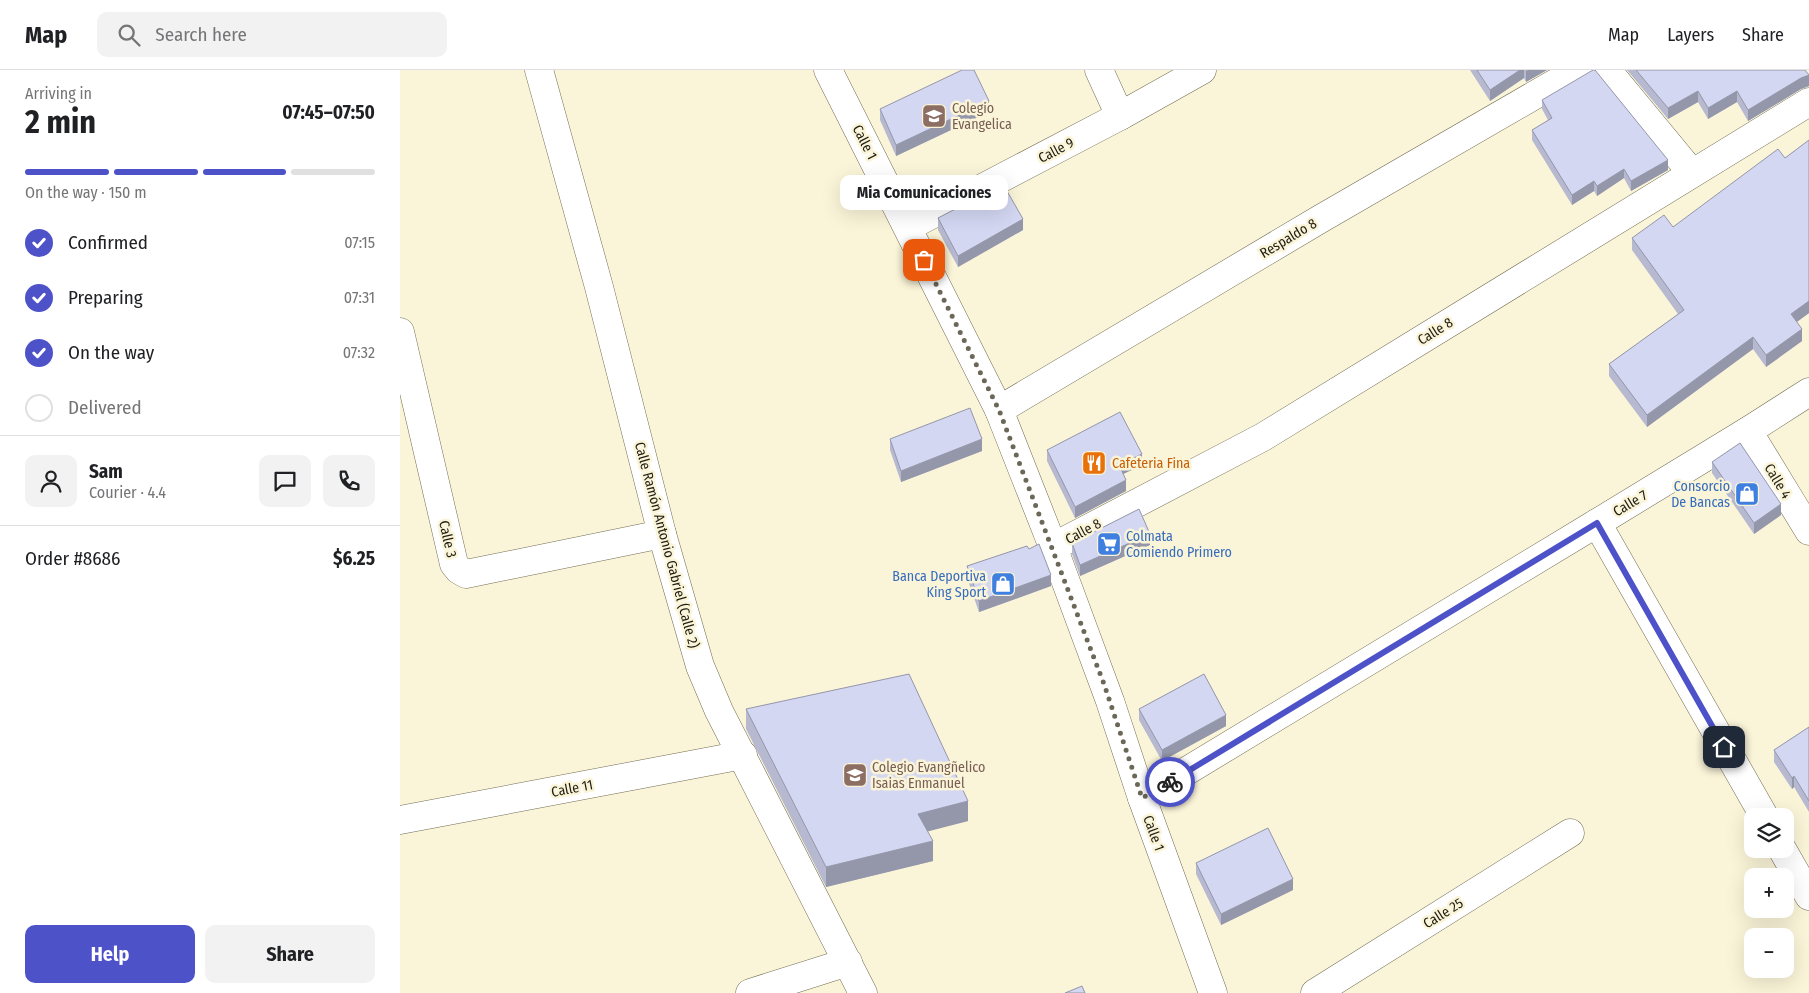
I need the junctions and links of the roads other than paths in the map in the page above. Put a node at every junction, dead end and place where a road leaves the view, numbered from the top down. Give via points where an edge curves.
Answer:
1 (539, 70) edge
2 (828, 70) edge
3 (1100, 70) edge
4 (1202, 70) edge
5 (1578, 70) edge
6 (1607, 70) edge
7 (1809, 102) edge
8 (1120, 116) junction
9 (1692, 172) junction
10 (908, 228) junction
11 (400, 332) edge
12 (1809, 392) edge
13 (999, 410) junction
14 (1748, 431) junction
15 (1597, 523) junction
16 (1809, 531) edge
17 (662, 534) junction
18 (1053, 547) junction
19 (743, 755) junction
20 (1142, 798) junction
21 (1759, 808) edge
22 (400, 820) edge
23 (1570, 833) dead end
24 (1787, 858) edge
25 (1809, 896) edge
26 (848, 962) junction
27 (750, 993) edge
28 (863, 993) edge
29 (1213, 993) edge
30 (1315, 993) edge

1 - 17 street, Calle Ramón Antonio Gabriel (Calle 2)
2 - 10 street, Calle 1
3 - 8 street
4 - 8 street, Calle 9
5 - 13 street, Respaldo 8
6 - 9 street
7 - 9 street, Calle 8
8 - 10 street, Calle 9
9 - 18 street, Calle 8 via 1263,437
10 - 13 street, Calle 1
11 - 17 street, Calle 3 via 454,564 459,570 466,574
12 - 14 street, Calle 7
13 - 18 street, Calle 1
14 - 15 street, Calle 7
14 - 16 street, Calle 4
15 - 20 street, Calle 7
15 - 21 street
17 - 19 street, Calle Ramón Antonio Gabriel (Calle 2) via 708,688
18 - 20 street, Calle 1
19 - 22 street, Calle 11
19 - 26 street, Calle Ramón Antonio Gabriel (Calle 2)
20 - 29 street, Calle 1
23 - 30 street, Calle 25
24 - 25 street
26 - 27 street
26 - 28 street, Calle Ramón Antonio Gabriel (Calle 2)

